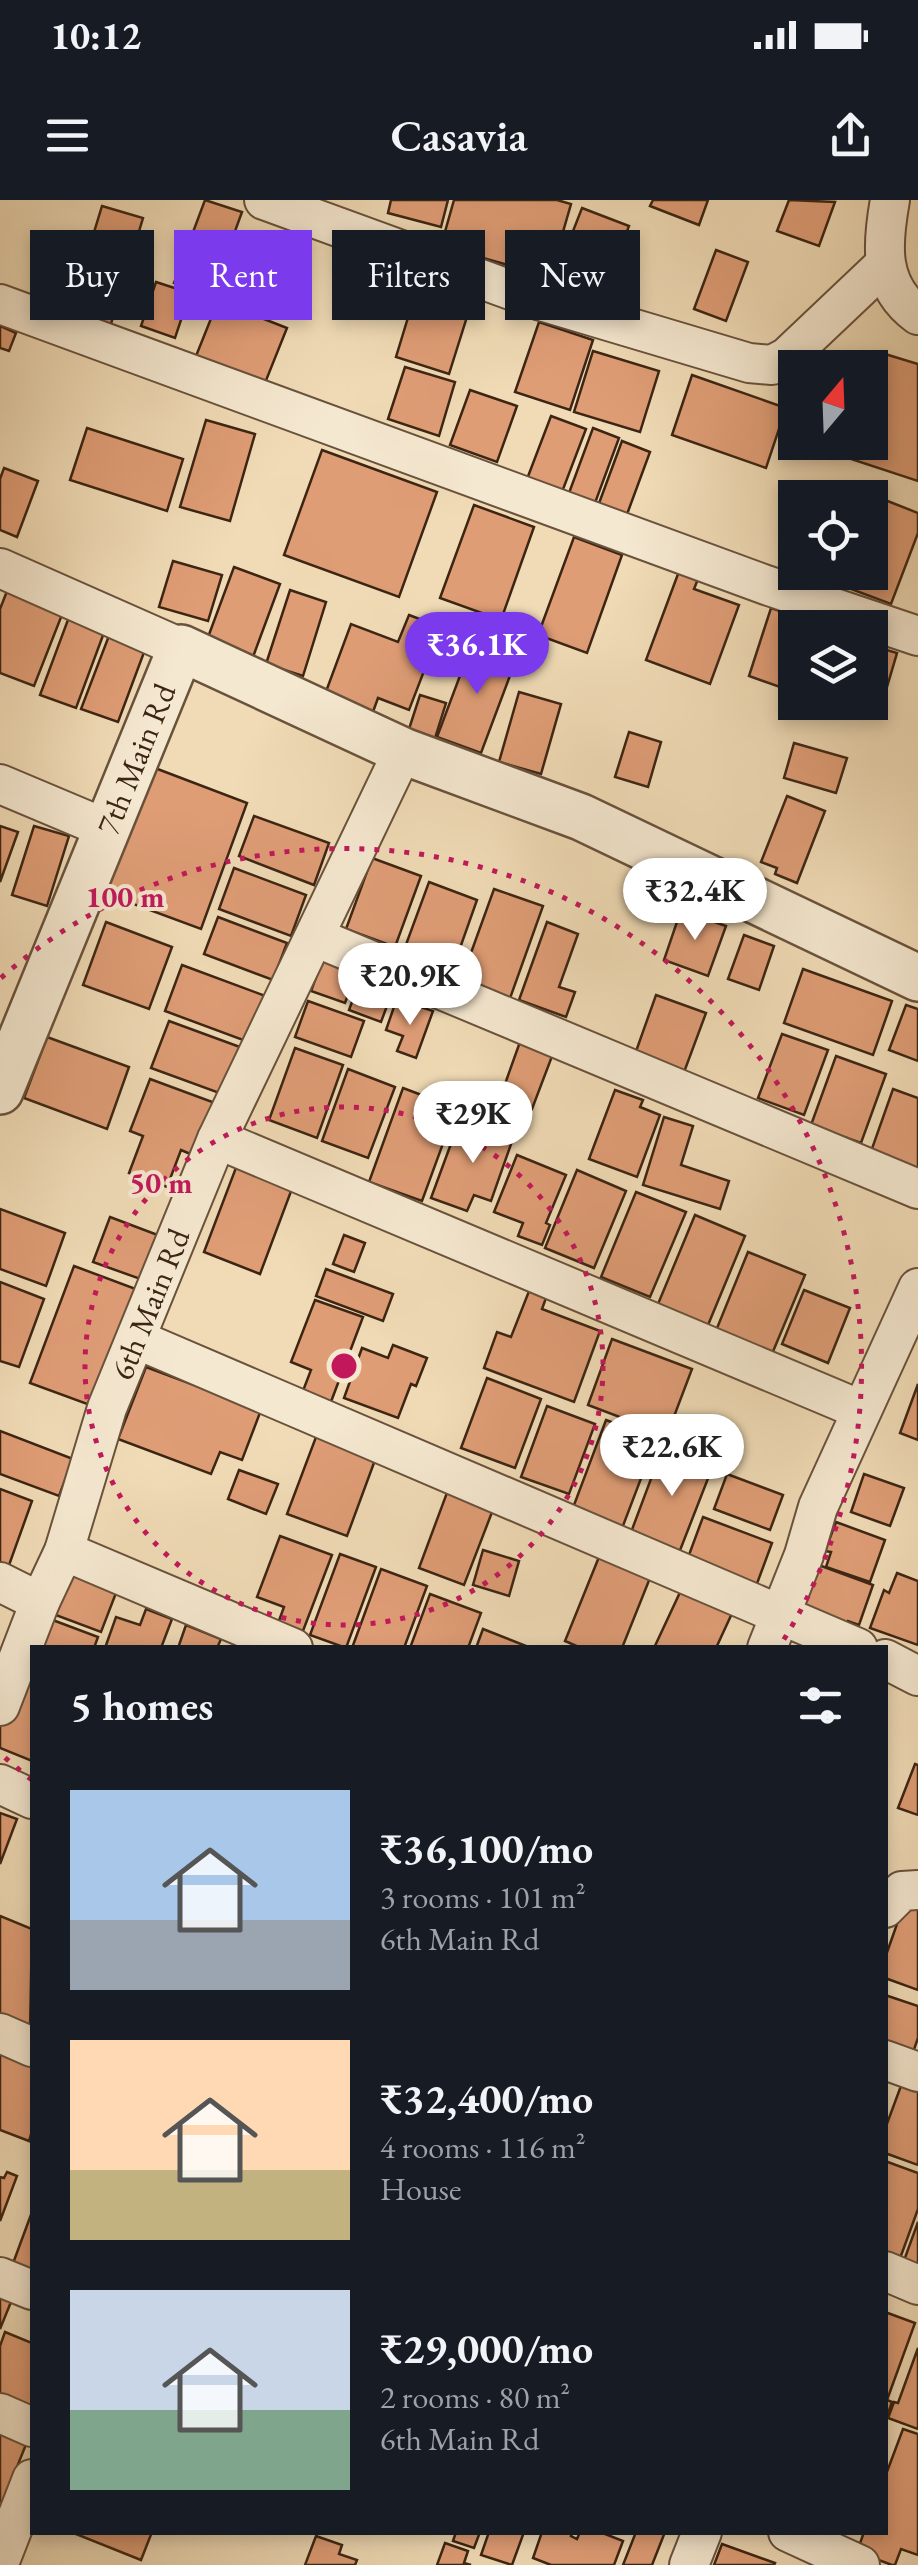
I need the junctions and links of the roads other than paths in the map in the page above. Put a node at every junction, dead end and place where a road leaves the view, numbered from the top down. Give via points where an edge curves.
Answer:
1 (264, 200) edge
2 (890, 200) edge
3 (883, 266) junction
4 (0, 304) edge
5 (918, 315) edge
6 (0, 568) edge
7 (918, 636) edge
8 (181, 648) junction
9 (403, 750) junction
10 (0, 784) edge
11 (107, 829) junction
12 (314, 937) junction
13 (918, 978) edge
14 (2, 1080) edge
15 (218, 1139) junction
16 (918, 1189) edge
17 (918, 1288) edge
18 (136, 1339) junction
19 (861, 1410) junction
20 (64, 1551) junction
21 (0, 1582) edge
22 (40, 1602) junction
23 (774, 1631) edge
24 (287, 1645) edge
25 (843, 1645) edge
26 (888, 1661) edge
27 (918, 1676) edge
28 (0, 1706) edge
29 (0, 1784) edge
30 (30, 1798) edge
31 (918, 1890) edge
32 (888, 1905) edge
33 (0, 2033) edge
34 (30, 2046) edge
35 (888, 2061) edge
36 (918, 2072) edge
37 (888, 2272) edge
38 (0, 2278) edge
39 (918, 2285) edge
40 (30, 2289) edge
41 (0, 2414) edge
42 (30, 2426) edge
43 (30, 2484) edge
44 (701, 2535) edge
45 (795, 2535) edge
46 (0, 2561) edge
47 (689, 2565) edge
48 (860, 2565) edge

1 - 3 street via 541,301 748,363 787,357
2 - 3 street
3 - 5 street via 904,305
4 - 7 street
6 - 8 street
8 - 9 street
8 - 11 street, 7th Main Rd
9 - 12 street, 6th Main Rd
9 - 13 street via 581,816
10 - 11 street
11 - 14 street, 7th Main Rd
12 - 15 street, 6th Main Rd
12 - 16 street
15 - 18 street, 6th Main Rd
15 - 19 street
17 - 19 street
18 - 20 street, 6th Main Rd via 107,1408
18 - 23 street
19 - 23 street
20 - 22 street, 6th Main Rd
20 - 24 street
21 - 22 street
22 - 28 street, 6th Main Rd
23 - 25 street
26 - 27 street
29 - 30 street
31 - 32 street via 902,1891
33 - 34 street
35 - 36 street
37 - 39 street
38 - 40 street
41 - 42 street
43 - 46 street
44 - 47 street
45 - 48 street

